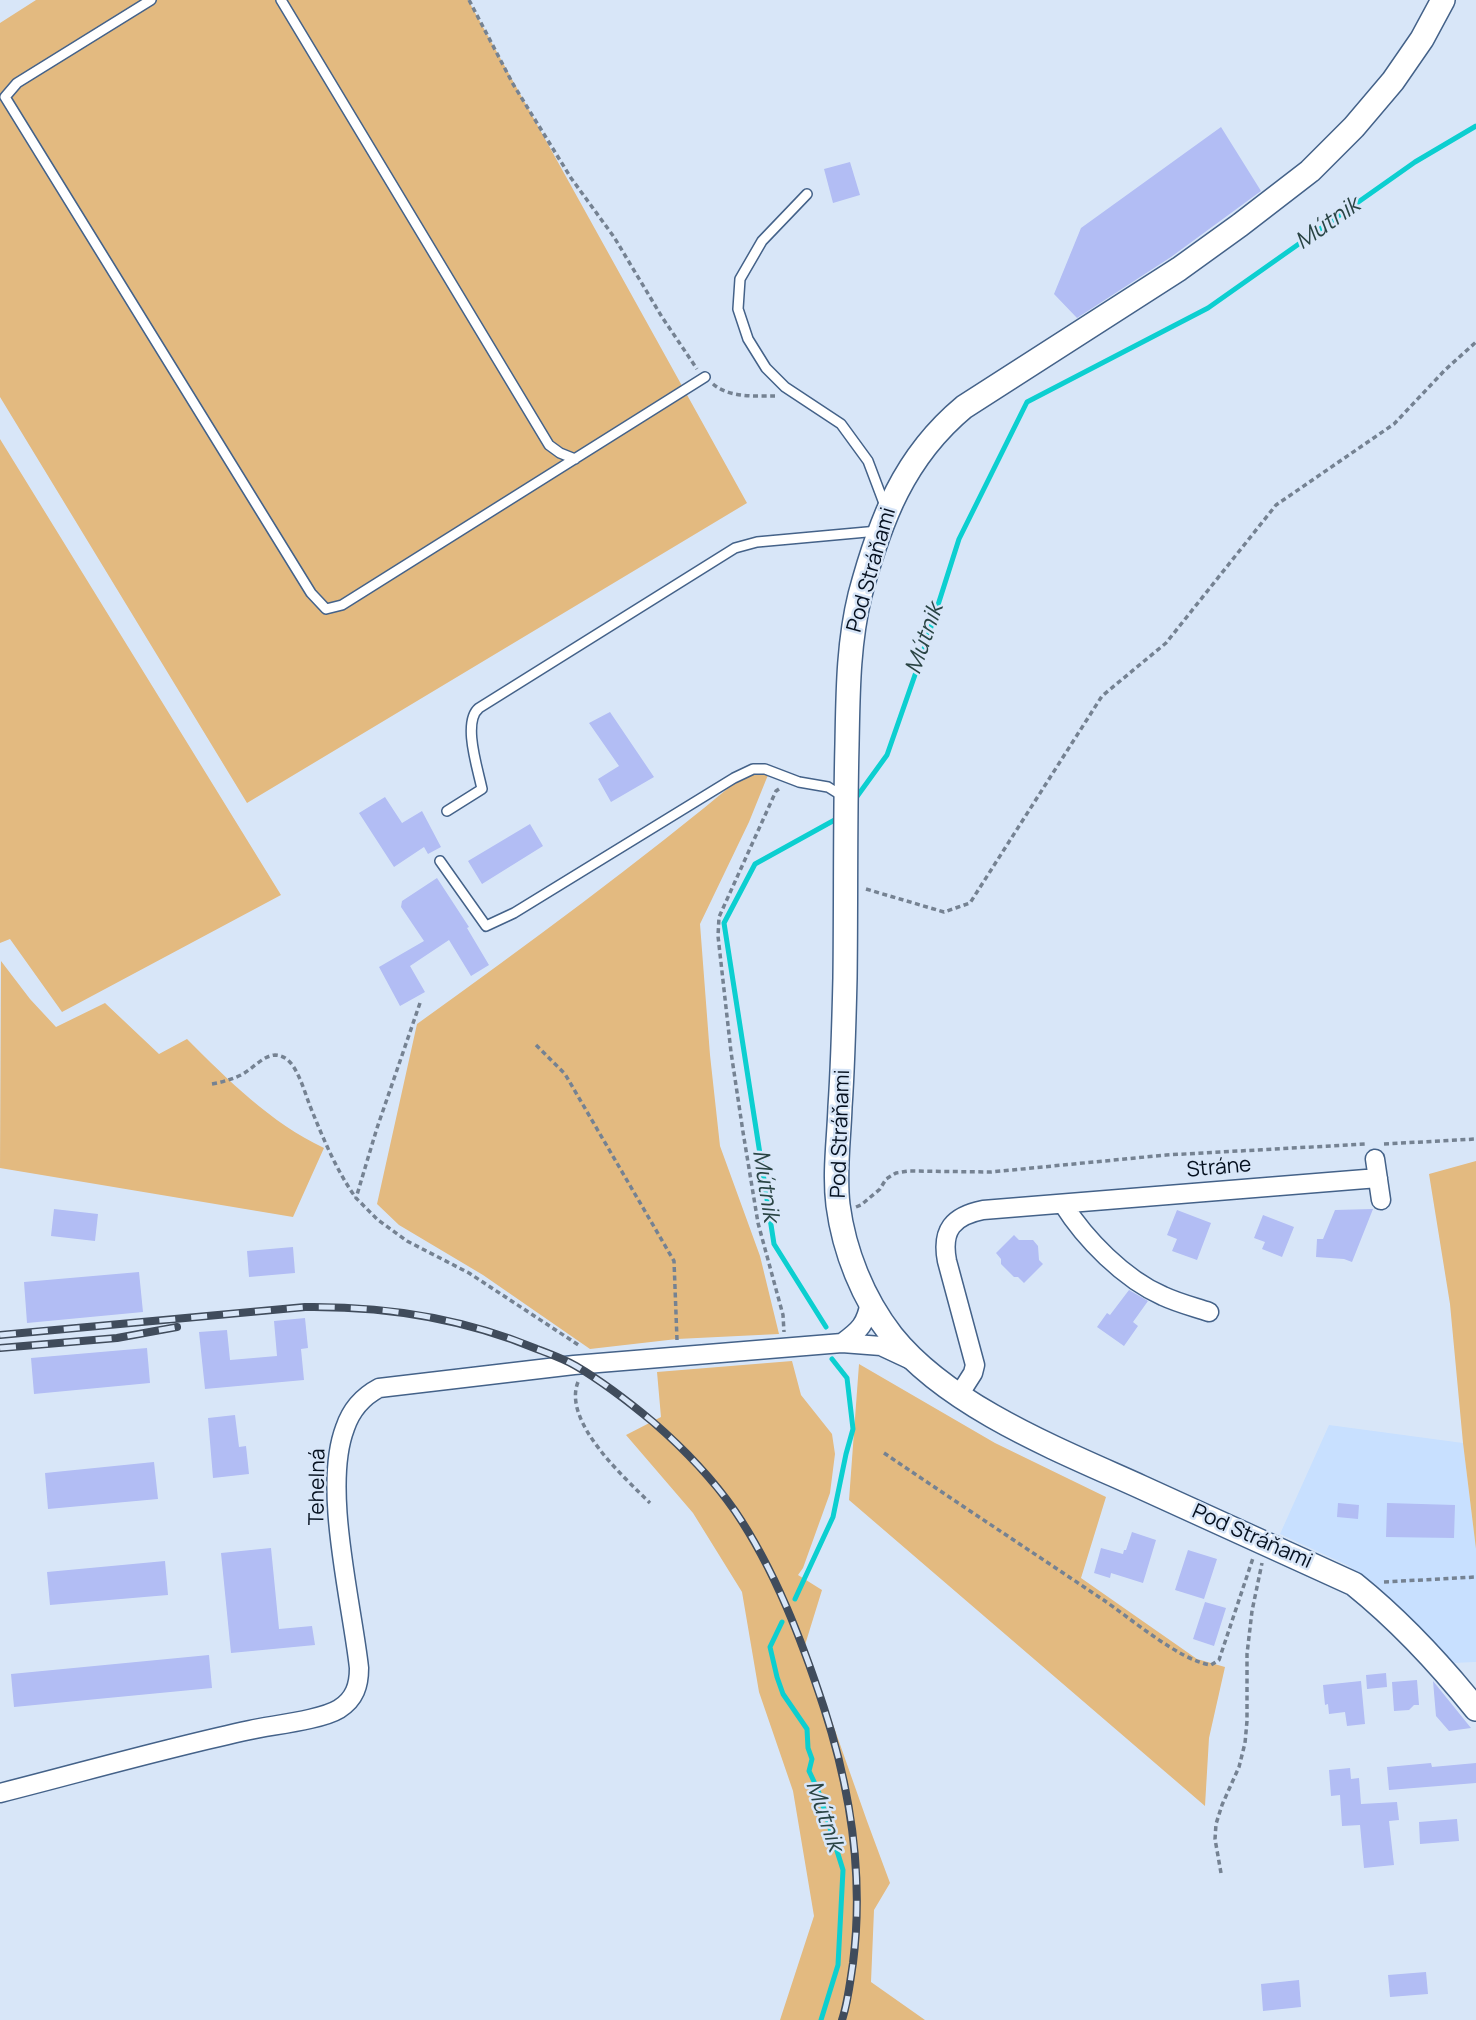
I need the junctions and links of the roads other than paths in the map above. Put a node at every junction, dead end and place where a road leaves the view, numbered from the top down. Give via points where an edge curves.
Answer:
1 (151, 0) edge
2 (281, 0) edge
3 (1443, 0) edge
4 (807, 194) dead end
5 (705, 377) road end
6 (575, 459) junction
7 (883, 521) junction
8 (846, 804) junction
9 (447, 811) dead end
10 (440, 860) dead end
11 (1375, 1159) dead end
12 (1378, 1178) junction
13 (1381, 1200) dead end
14 (1063, 1204) junction
15 (870, 1302) junction
16 (1209, 1312) dead end
17 (842, 1343) junction
18 (914, 1362) junction
19 (959, 1395) junction
20 (1476, 1709) edge
21 (0, 1793) edge

1 - 6 lane via 17,83 5,97 318,601 326,609 342,605
2 - 6 lane via 549,445
3 - 7 street, Pod Stráňami via 1393,81 1310,171 1187,263 953,416 927,443
4 - 7 lane via 762,241 740,279 737,309 766,368 785,387 841,424 868,461
5 - 6 lane
7 - 8 street, Pod Stráňami via 849,654
7 - 9 lane via 735,548 479,708 471,727 482,789
8 - 10 lane via 828,787 753,769 486,926
8 - 15 street, Pod Stráňami via 837,1171 847,1246
11 - 12 street
12 - 13 street
12 - 14 street, Stráne
14 - 16 street via 1088,1238 1140,1283 1161,1296
14 - 19 street, Stráne via 974,1212 959,1219 946,1236 947,1261 975,1365
15 - 17 street via 867,1318
15 - 18 street, Pod Stráňami
17 - 18 street, Tehelná via 881,1346
17 - 21 street, Tehelná via 379,1388 358,1404 340,1444 340,1530 359,1668 354,1693 341,1708
18 - 19 street, Pod Stráňami
19 - 20 street, Pod Stráňami via 1048,1444 1354,1584 1386,1609

